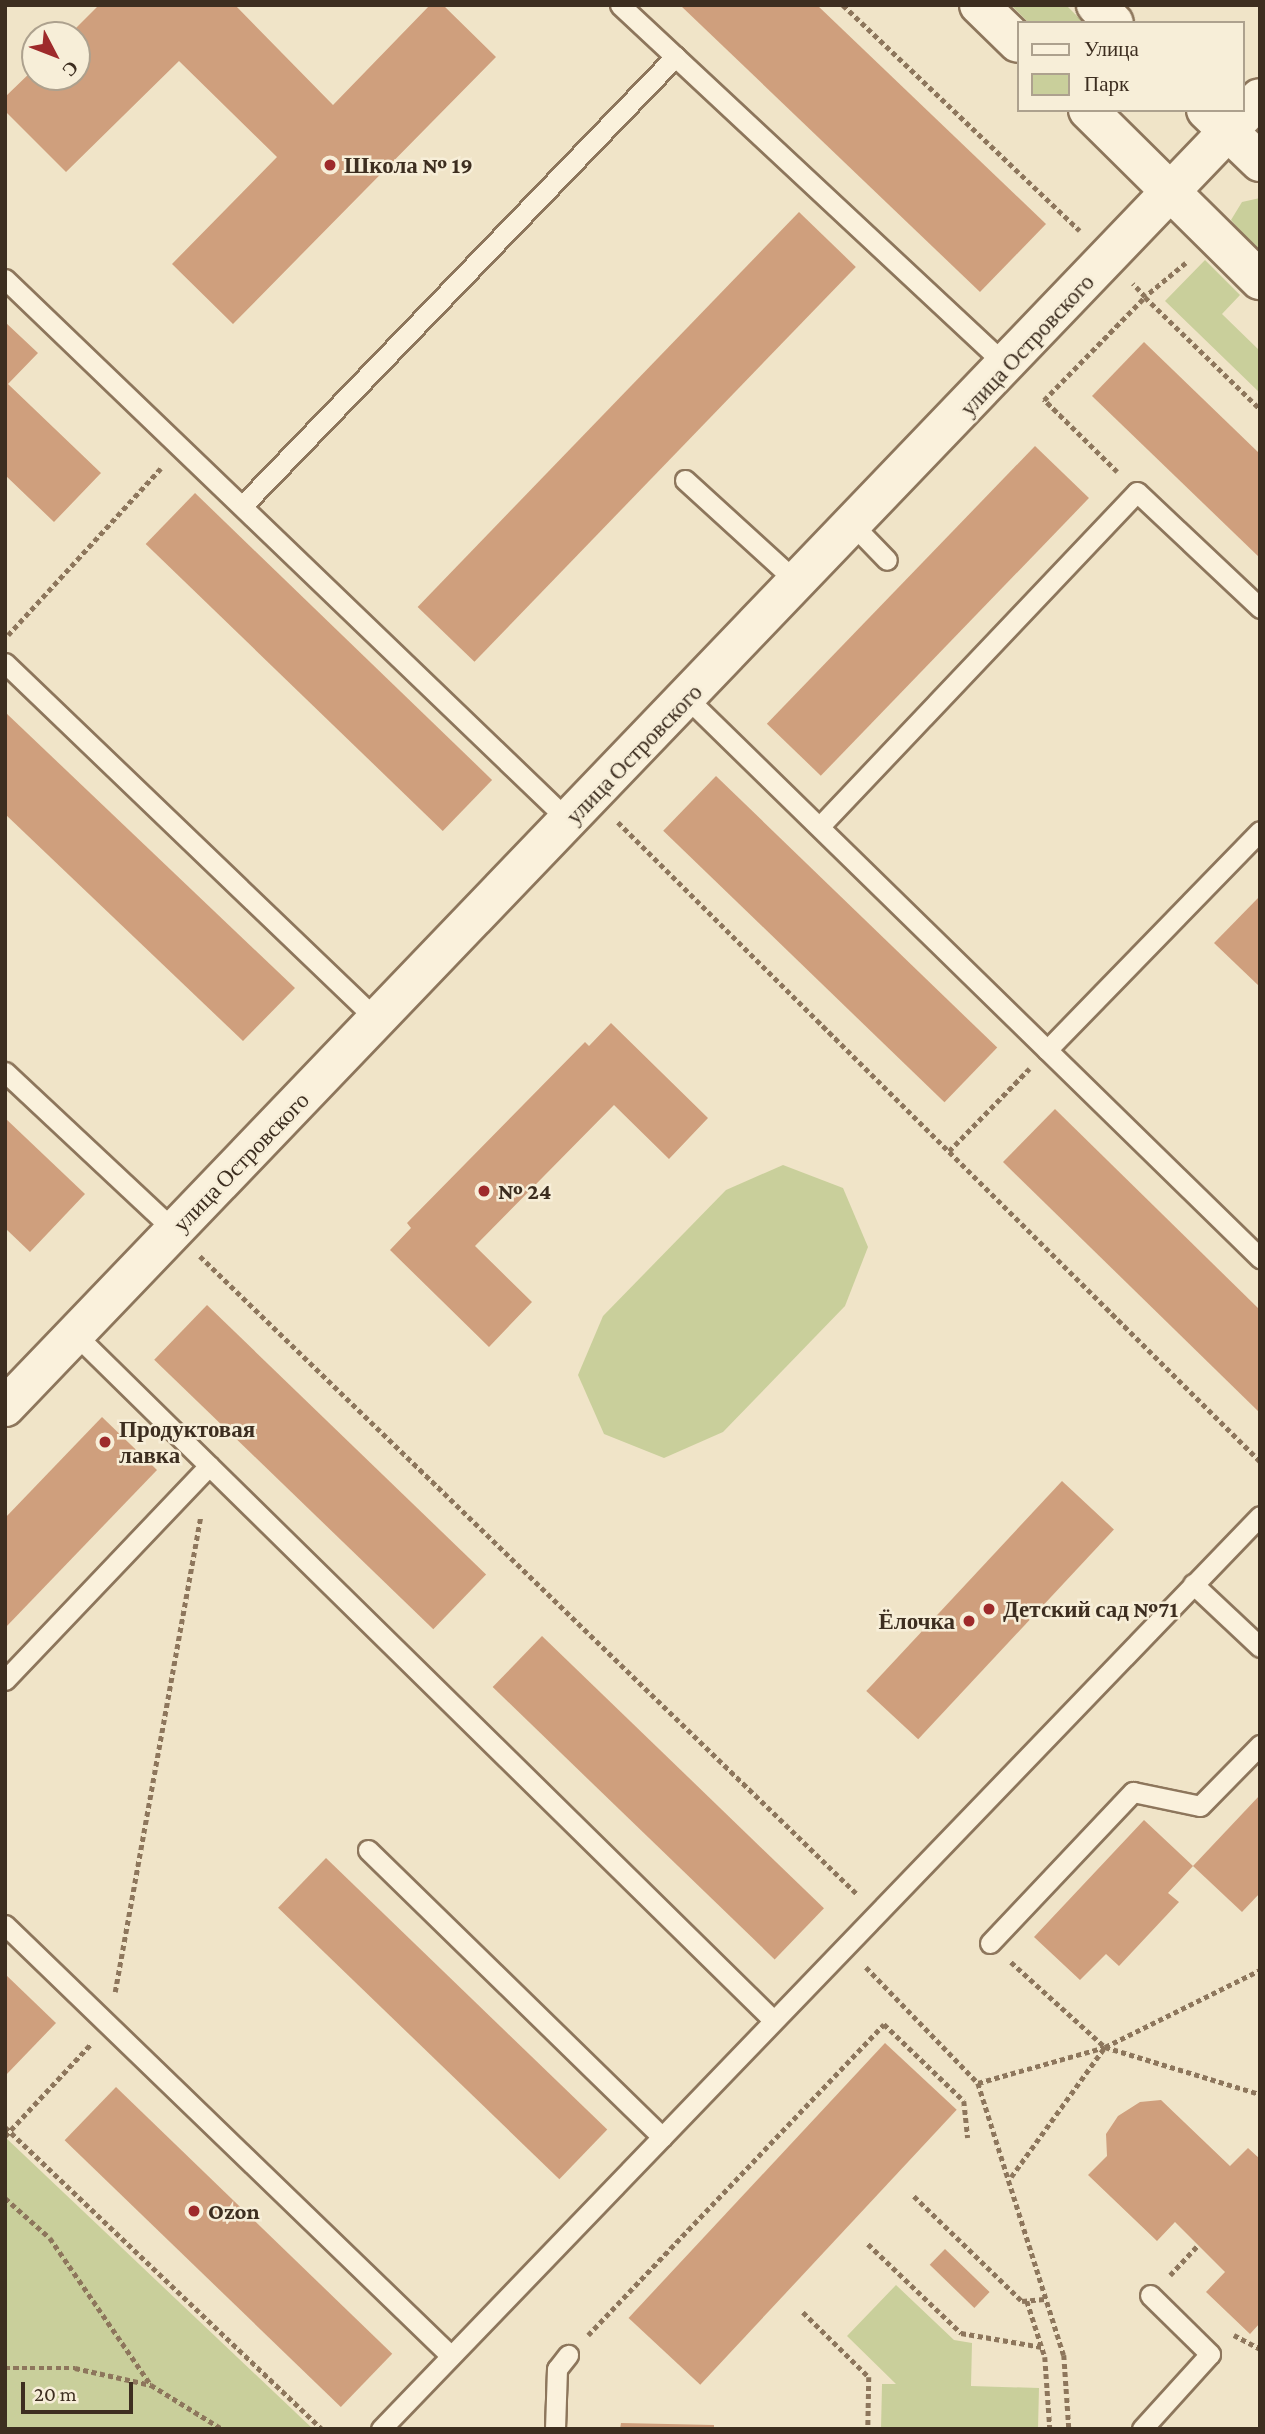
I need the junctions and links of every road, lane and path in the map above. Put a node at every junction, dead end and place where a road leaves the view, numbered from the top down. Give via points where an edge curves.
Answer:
1 (620, 5) edge
2 (843, 5) edge
3 (979, 5) edge
4 (1096, 5) edge
5 (1112, 21) edge
6 (1016, 41) edge
7 (675, 57) junction
8 (1260, 98) edge
9 (1244, 107) edge
10 (1090, 112) edge
11 (1234, 112) edge
12 (1217, 121) edge
13 (1260, 162) edge
14 (1170, 190) junction
15 (1108, 258) junction
16 (1193, 268) dead end
17 (5, 279) edge
18 (1260, 280) edge
19 (1145, 297) junction
20 (1008, 367) junction
21 (1260, 409) edge
22 (182, 444) junction
23 (685, 480) dead end
24 (1138, 492) junction
25 (245, 503) junction
26 (854, 526) junction
27 (887, 560) dead end
28 (799, 584) junction
29 (1260, 608) edge
30 (5, 638) edge
31 (5, 663) edge
32 (688, 699) junction
33 (581, 810) junction
34 (820, 826) junction
35 (1259, 834) edge
36 (378, 1021) junction
37 (1047, 1050) junction
38 (5, 1072) edge
39 (949, 1151) junction
40 (175, 1231) junction
41 (1260, 1258) edge
42 (75, 1334) junction
43 (5, 1407) edge
44 (1260, 1461) edge
45 (209, 1466) junction
46 (1260, 1516) edge
47 (1193, 1584) junction
48 (1260, 1647) edge
49 (5, 1680) edge
50 (1260, 1745) edge
51 (369, 1850) dead end
52 (876, 1913) junction
53 (5, 1925) edge
54 (990, 1943) joint
55 (846, 1945) junction
56 (1260, 1970) edge
57 (774, 2020) junction
58 (109, 2025) junction
59 (1105, 2048) junction
60 (978, 2083) junction
61 (1260, 2094) edge
62 (7, 2129) edge
63 (5, 2136) edge
64 (662, 2137) junction
65 (968, 2138) dead end
66 (1011, 2178) junction
67 (914, 2196) dead end
68 (5, 2198) edge
69 (868, 2244) dead end
70 (1198, 2245) dead end
71 (1150, 2295) joint
72 (1048, 2299) junction
73 (1027, 2301) junction
74 (803, 2312) dead end
75 (1042, 2347) junction
76 (451, 2356) junction
77 (568, 2356) joint
78 (5, 2368) edge
79 (151, 2385) junction
80 (222, 2429) edge
81 (322, 2429) edge
82 (380, 2429) edge
83 (555, 2429) edge
84 (868, 2429) edge
85 (1050, 2429) edge
86 (1069, 2429) edge
87 (1142, 2429) edge

1 - 7 lane
2 - 15 path
3 - 6 street
4 - 5 street
7 - 20 lane
7 - 25 lane
8 - 9 street, улица Островского
10 - 14 street
11 - 12 street, улица Островского
12 - 13 street
12 - 14 street, улица Островского
14 - 15 street, улица Островского
14 - 18 street
15 - 19 path
15 - 20 street, улица Островского
16 - 19 path via 1182,261
17 - 22 lane
19 - 21 path
19 - 24 path via 1044,400
20 - 26 street, улица Островского
22 - 25 lane
22 - 30 path
23 - 28 lane
24 - 29 lane
24 - 34 lane
25 - 33 lane
26 - 27 lane
26 - 28 street, улица Островского
28 - 32 street, улица Островского
31 - 36 lane
32 - 33 street, улица Островского
32 - 34 lane
33 - 36 street, улица Островского
33 - 39 path
34 - 37 lane
35 - 37 lane
36 - 40 street, улица Островского
37 - 39 path
37 - 41 lane
38 - 40 lane
39 - 44 path
40 - 42 street, улица Островского
40 - 52 path
42 - 43 street, улица Островского
42 - 45 lane
45 - 49 lane
45 - 57 lane
45 - 58 path
46 - 47 lane
47 - 48 lane
47 - 52 lane
50 - 54 lane via 1200,1806 1133,1792
51 - 64 lane
52 - 55 lane
53 - 58 lane
54 - 59 path
55 - 57 lane
55 - 60 path
56 - 59 path
57 - 64 lane
58 - 62 path
58 - 76 lane
59 - 60 path
59 - 61 path
59 - 66 path
60 - 66 path
62 - 63 path
62 - 81 path
64 - 76 lane
65 - 77 path via 964,2101 884,2024
66 - 72 path
67 - 73 path
68 - 79 path via 50,2238
69 - 75 path via 961,2333
70 - 71 path
71 - 87 lane via 1210,2354
72 - 73 path
72 - 86 path via 1064,2355
73 - 75 path
74 - 84 path via 869,2377
75 - 85 path
76 - 82 lane
77 - 83 lane via 556,2369
78 - 79 path via 75,2368
79 - 80 path

